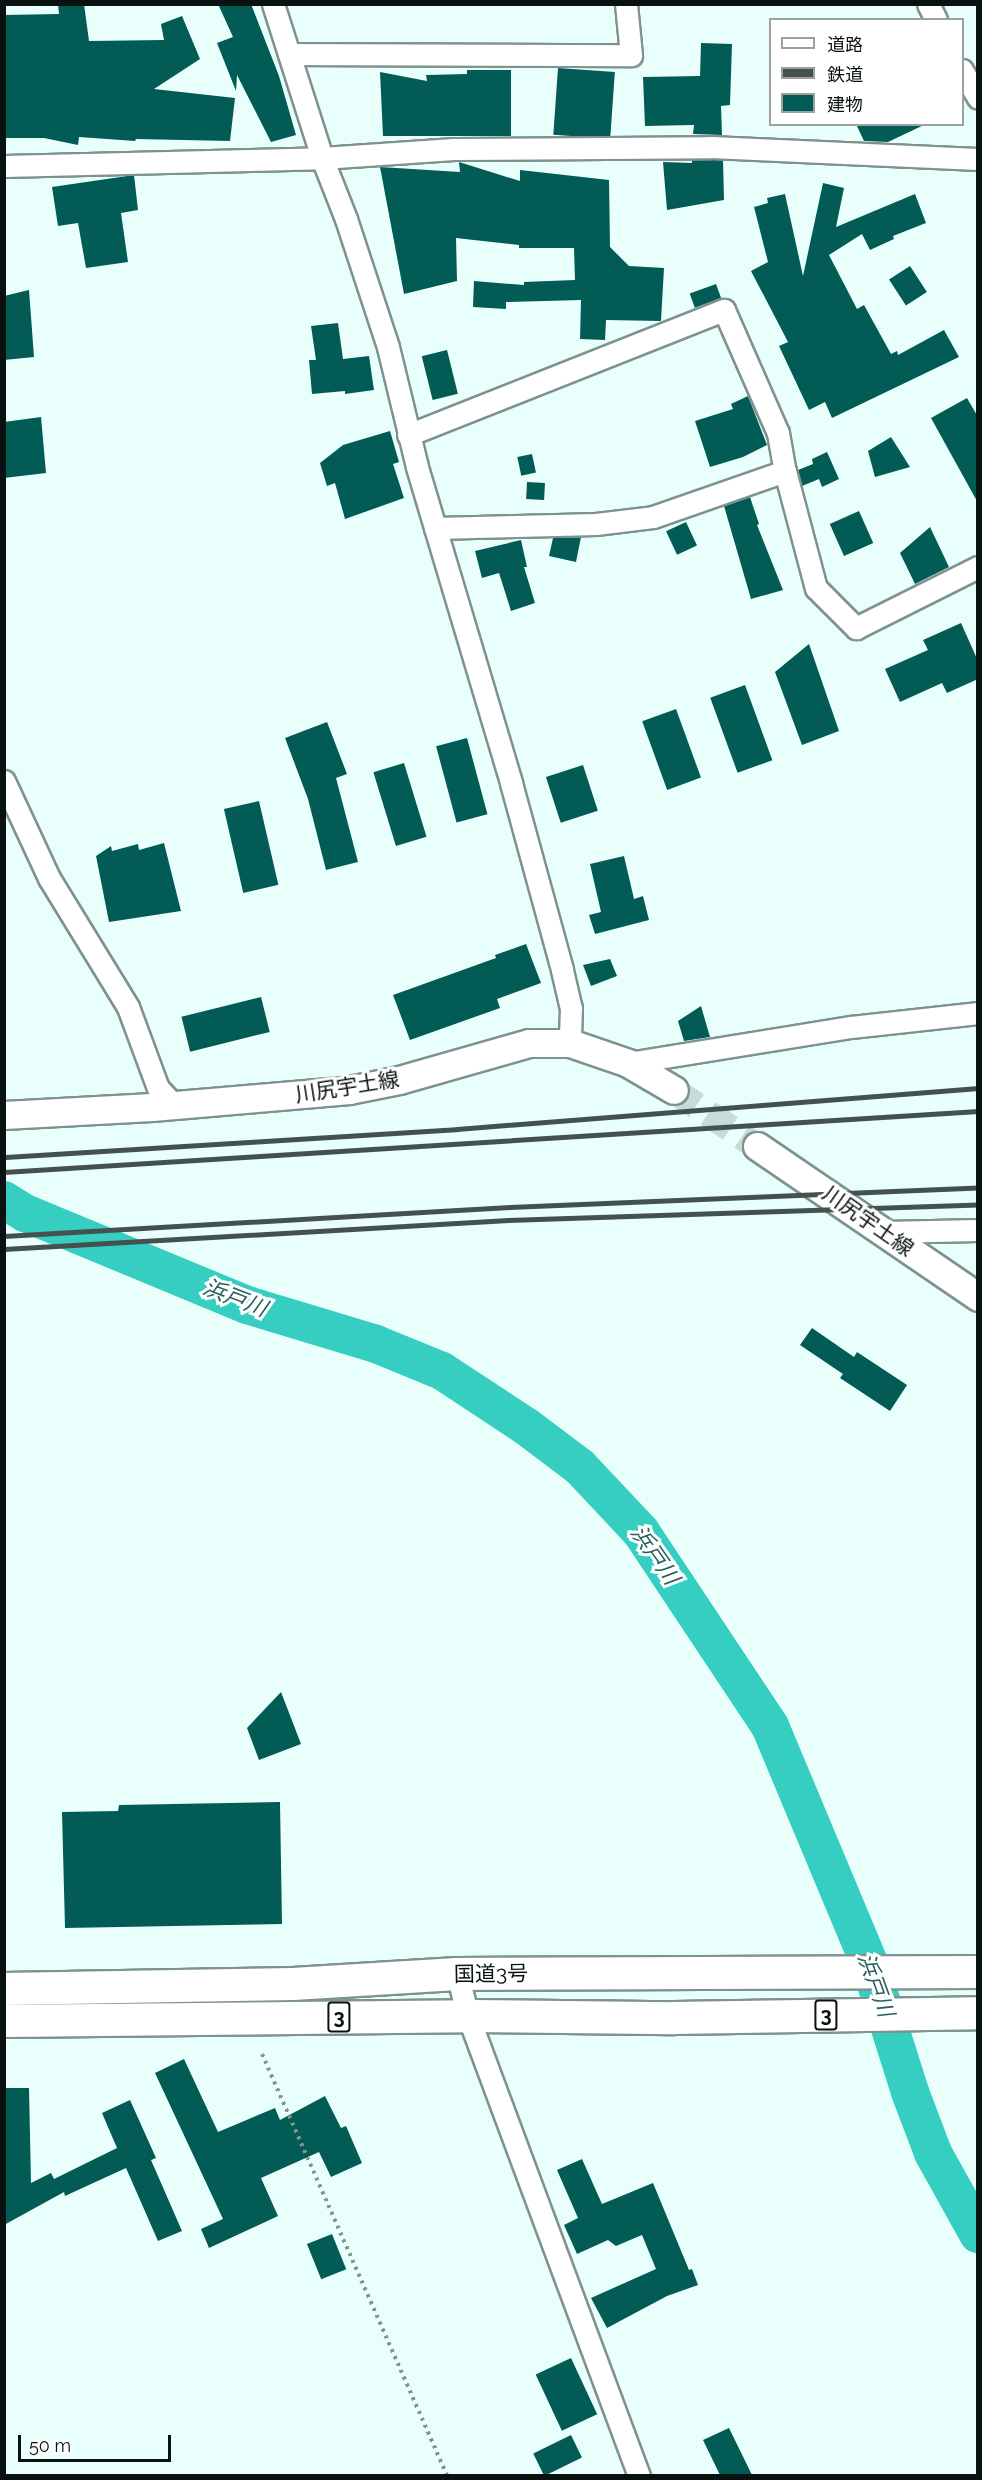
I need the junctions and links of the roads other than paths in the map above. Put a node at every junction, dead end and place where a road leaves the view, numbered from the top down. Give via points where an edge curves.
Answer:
1 (273, 4) edge
2 (626, 4) edge
3 (928, 4) edge
4 (935, 18) edge
5 (289, 54) junction
6 (964, 72) edge
7 (978, 98) edge
8 (322, 158) junction
9 (978, 159) edge
10 (4, 166) edge
11 (408, 435) junction
12 (785, 471) junction
13 (435, 528) junction
14 (978, 567) edge
15 (4, 781) edge
16 (978, 1013) edge
17 (570, 1043) junction
18 (628, 1063) junction
19 (674, 1090) tunnel mouth
20 (163, 1106) junction
21 (4, 1115) edge
22 (757, 1146) tunnel mouth
23 (978, 1230) edge
24 (883, 1232) junction
25 (978, 1298) edge
26 (973, 1972) edge
27 (457, 1974) junction
28 (4, 1989) edge
29 (978, 2013) edge
30 (468, 2016) junction
31 (4, 2021) edge
32 (639, 2475) edge

1 - 5 street
2 - 5 street via 631,55
3 - 4 street
5 - 8 street
6 - 7 street
8 - 9 street via 454,149 711,147
8 - 10 street
8 - 11 street via 385,338
11 - 12 street via 724,310 778,433
11 - 13 street
12 - 13 street via 653,517 596,524
12 - 14 street via 816,588 856,628
13 - 17 street via 562,970 571,1008
15 - 20 street via 49,878 128,1006
16 - 18 street via 851,1027
17 - 18 main road, 川尻宇土線
17 - 20 main road, 川尻宇土線 via 529,1043 349,1090
18 - 19 main road, 川尻宇土線
20 - 21 main road, 川尻宇土線
22 - 24 main road, 川尻宇土線
23 - 24 street
24 - 25 main road, 川尻宇土線
26 - 27 highway, 国道3号 / 3
27 - 28 highway, 国道3号 / 3 via 293,1984
27 - 30 street
29 - 30 highway, 国道3号 / 3 via 674,2018
30 - 31 highway, 国道3号 / 3
30 - 32 street

